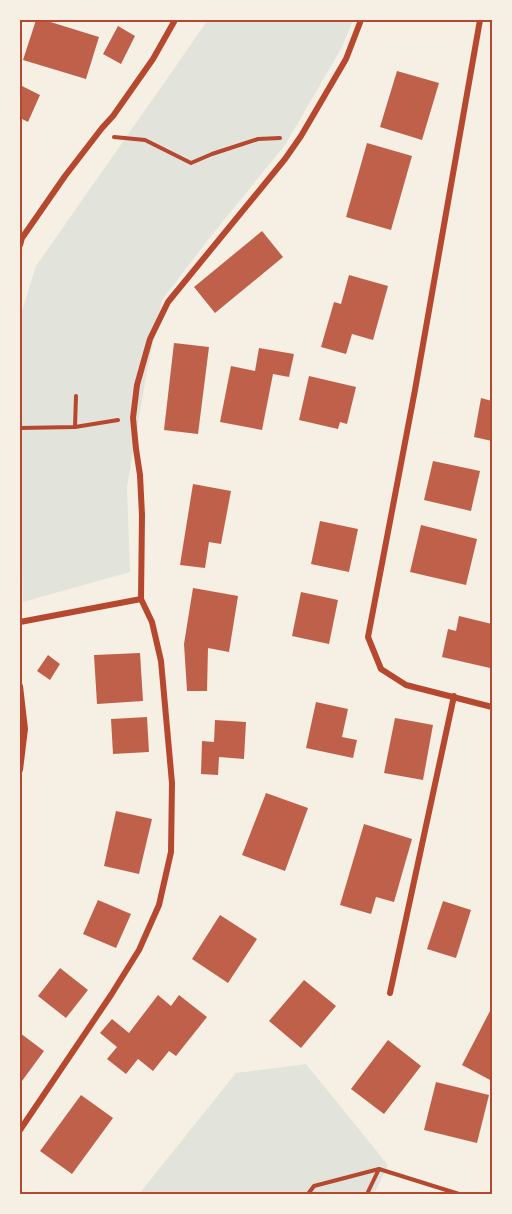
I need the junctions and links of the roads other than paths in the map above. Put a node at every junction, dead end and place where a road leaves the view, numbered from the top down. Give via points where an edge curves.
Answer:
1 (175, 20) edge
2 (361, 20) edge
3 (480, 20) edge
4 (20, 245) edge
5 (141, 599) junction
6 (20, 622) edge
7 (20, 686) edge
8 (454, 696) junction
9 (492, 706) edge
10 (20, 770) edge
11 (390, 993) dead end
12 (20, 1130) edge

1 - 4 street via 153,58 65,176
2 - 5 street via 346,59 301,136 168,302 150,339 137,385 134,418 142,515
3 - 8 street via 368,637 381,669 406,685
5 - 6 street
5 - 12 street via 152,622 161,661 172,783 171,852 159,905 139,950
7 - 10 street via 25,729
8 - 9 street
8 - 11 street

